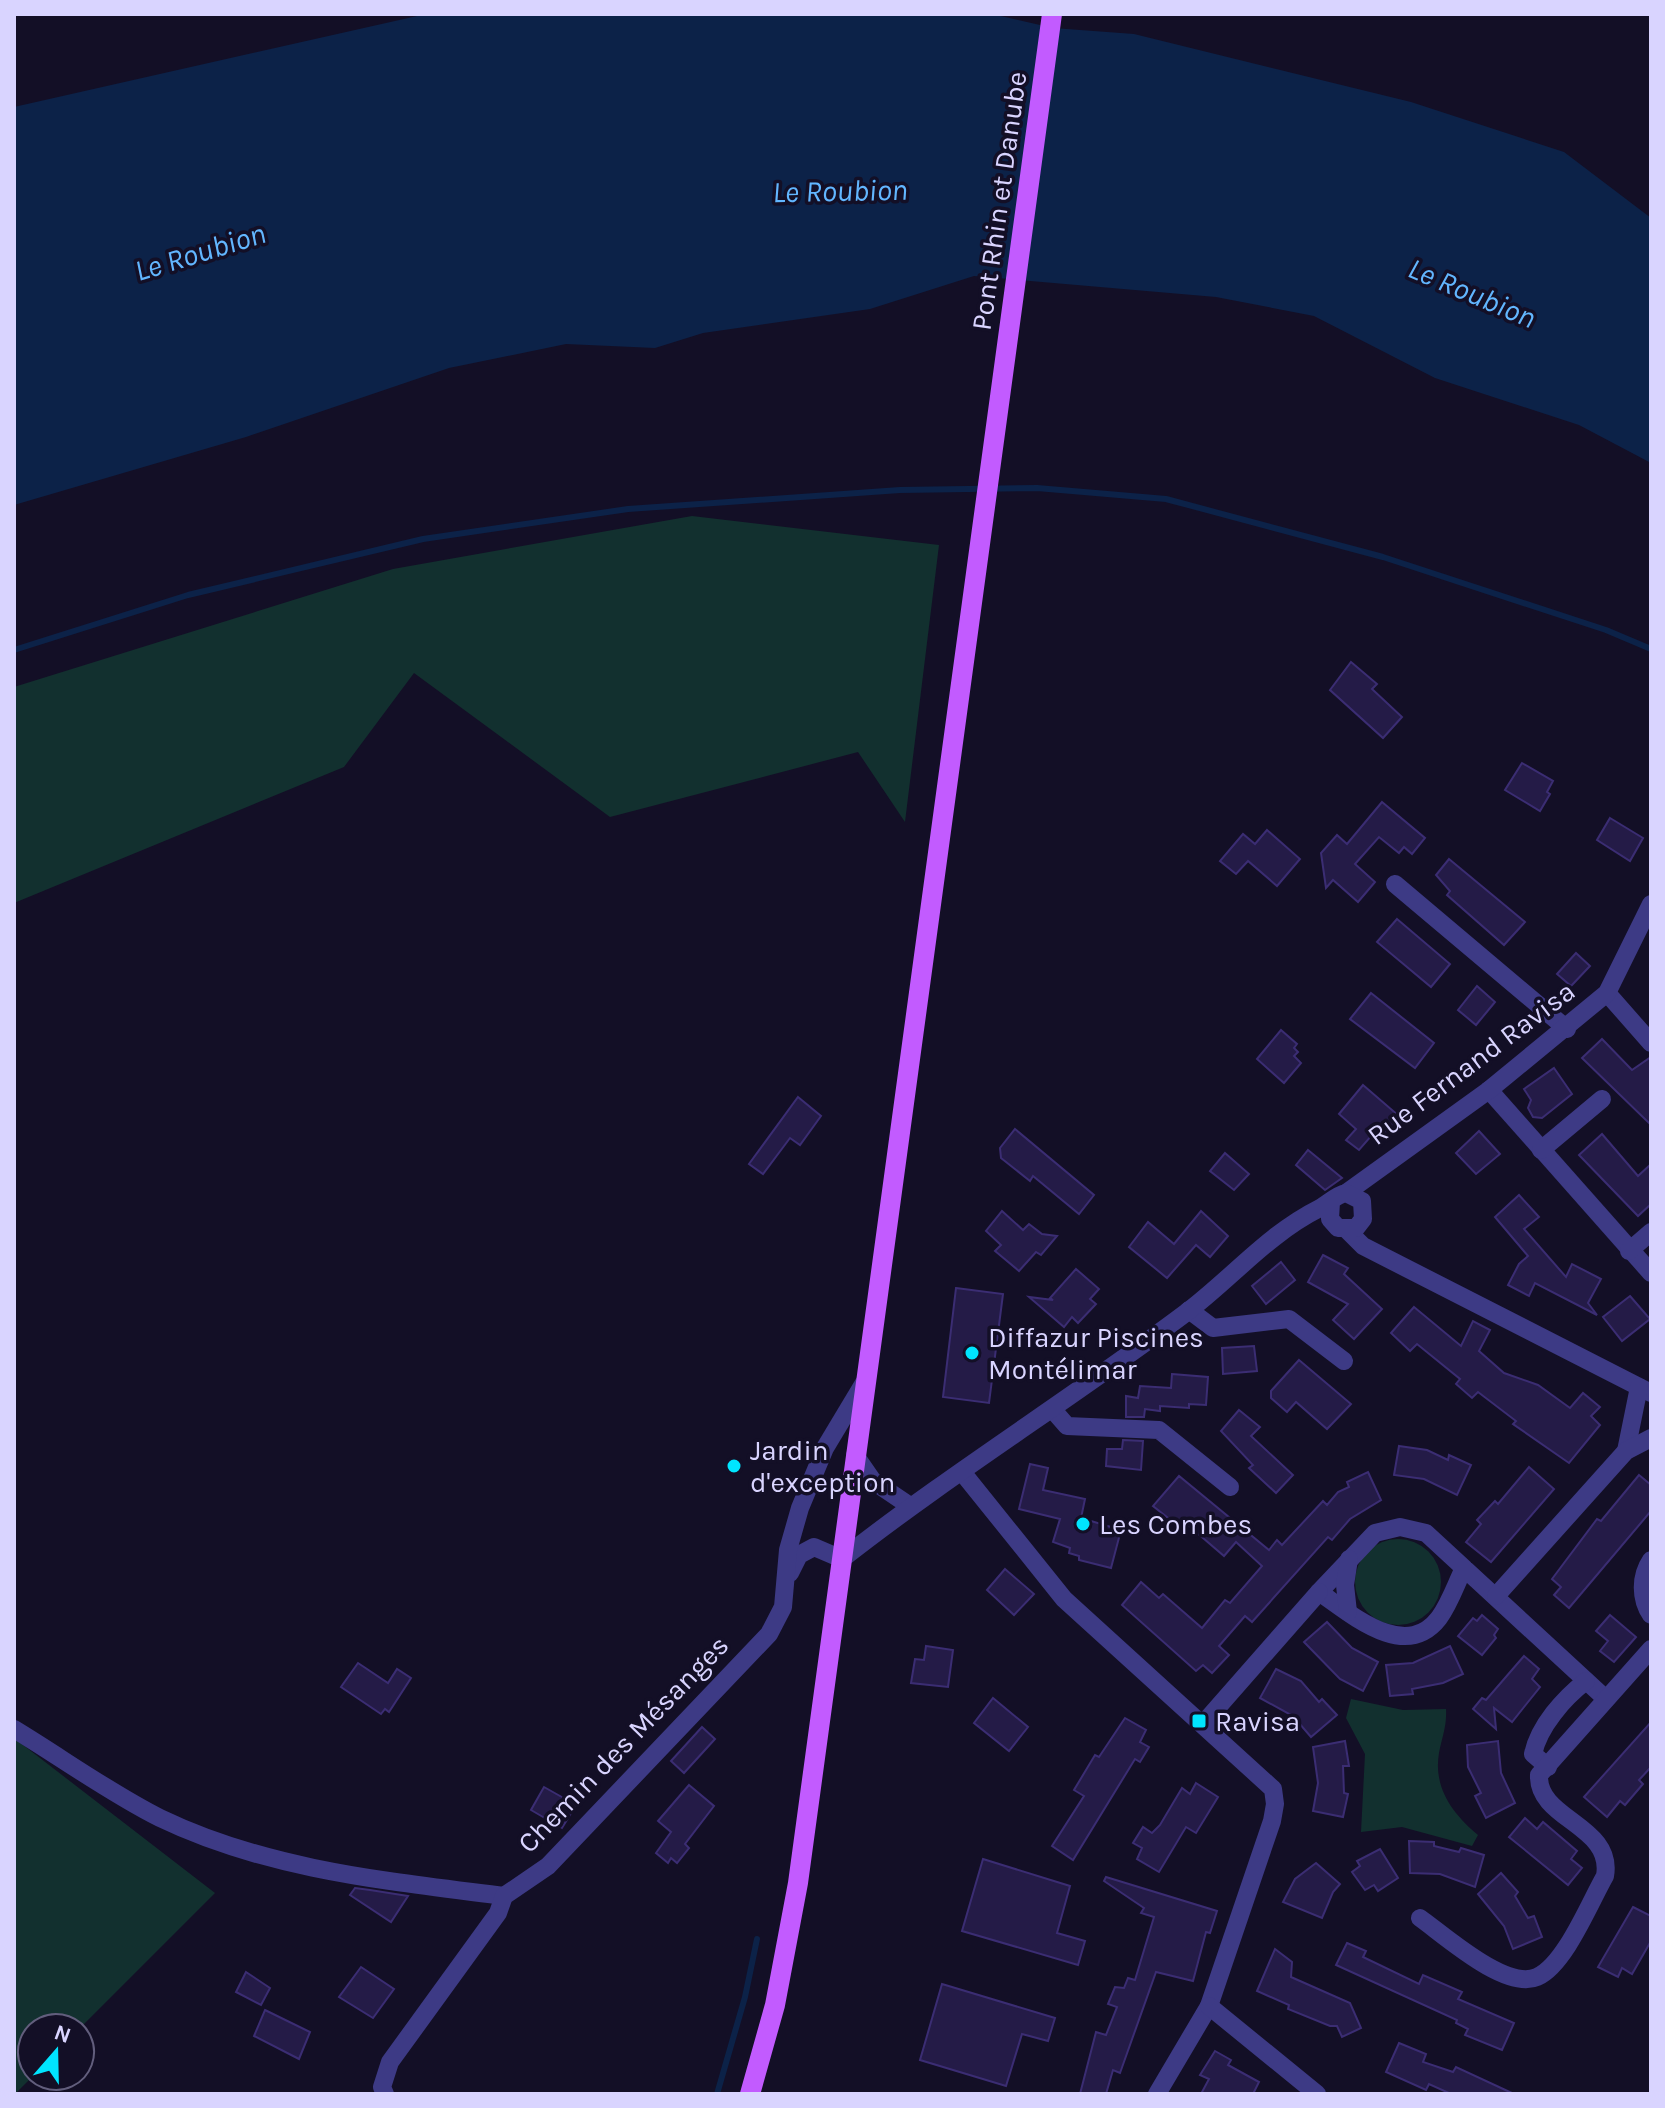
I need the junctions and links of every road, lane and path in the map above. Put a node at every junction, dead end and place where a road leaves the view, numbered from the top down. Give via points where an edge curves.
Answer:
1 (1052, 14) edge
2 (1395, 884) dead end
3 (1651, 904) edge
4 (1607, 993) junction
5 (1567, 1029) junction
6 (1651, 1043) edge
7 (1489, 1090) junction
8 (1602, 1099) dead end
9 (1541, 1150) junction
10 (1350, 1204) junction
11 (1298, 1219) junction
12 (1340, 1227) junction
13 (1651, 1232) edge
14 (1629, 1251) junction
15 (1386, 1256) junction
16 (1651, 1273) edge
17 (1189, 1310) junction
18 (1344, 1361) dead end
19 (864, 1383) junction
20 (1645, 1390) edge
21 (1053, 1410) junction
22 (1651, 1438) edge
23 (1626, 1451) junction
24 (855, 1455) junction
25 (962, 1472) junction
26 (1230, 1487) dead end
27 (910, 1506) junction
28 (842, 1559) junction
29 (1349, 1559) junction
30 (1651, 1560) edge
31 (1464, 1568) junction
32 (786, 1582) junction
33 (1319, 1592) junction
34 (1496, 1596) junction
35 (1348, 1612) junction
36 (1651, 1615) edge
37 (1651, 1649) edge
38 (1586, 1681) junction
39 (1606, 1699) junction
40 (1203, 1724) junction
41 (14, 1729) edge
42 (1548, 1767) junction
43 (504, 1896) junction
44 (1420, 1918) dead end
45 (1209, 2006) junction
46 (385, 2094) edge
47 (750, 2094) edge
48 (1157, 2094) edge
49 (1317, 2094) edge

1 - 19 main road, Pont Rhin et Danube
2 - 5 street
3 - 4 street
4 - 5 street, Rue Fernand Ravisa
4 - 6 street
5 - 7 street, Rue Fernand Ravisa
7 - 9 street
7 - 10 street, Rue Fernand Ravisa via 1368,1175
8 - 9 street
9 - 14 street
10 - 11 street
10 - 12 street via 1356,1228
10 - 12 street, Rue Fernand Ravisa via 1328,1214
10 - 15 street
11 - 12 street
11 - 17 street
12 - 15 street
13 - 14 street
14 - 16 street
15 - 20 street
17 - 18 street via 1213,1328 1289,1319
17 - 21 street
19 - 24 main road, Pont Rhin et Danube
19 - 32 street, Chemin des Mésanges via 825,1448 800,1508
20 - 23 street
21 - 25 street
21 - 26 street via 1067,1426 1159,1430
22 - 23 street
23 - 34 street
24 - 27 street via 873,1481
24 - 28 main road, Pont Rhin et Danube
25 - 27 street
25 - 40 street via 1064,1599
27 - 28 street
28 - 32 street, Chemin des Mésanges via 814,1547 799,1555
28 - 47 main road, Pont Rhin et Danube via 798,1883 775,2005
29 - 31 street via 1375,1533 1400,1527 1426,1533
29 - 33 street
29 - 35 street
30 - 36 street via 1642,1591
31 - 34 street
31 - 35 street via 1436,1621 1413,1634 1387,1634
32 - 43 street, Chemin des Mésanges via 783,1607 769,1634 548,1866
33 - 35 street
33 - 40 street
34 - 38 street
37 - 39 street
38 - 39 street
38 - 42 street via 1536,1737 1533,1754
39 - 42 street
40 - 45 street via 1273,1789 1275,1804
41 - 43 street via 159,1817 220,1842 282,1862
42 - 44 street via 1539,1775 1539,1786 1600,1844 1608,1862 1557,1960 1537,1977 1498,1973
43 - 46 street, Chemin des Mésanges via 498,1913 390,2062 382,2087
45 - 48 street
45 - 49 street

